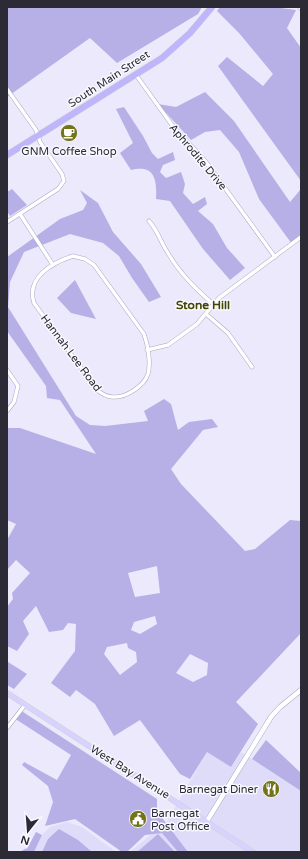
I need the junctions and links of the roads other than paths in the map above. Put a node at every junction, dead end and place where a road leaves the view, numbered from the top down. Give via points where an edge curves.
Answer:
1 (212, 7) edge
2 (136, 75) junction
3 (7, 89) edge
4 (39, 136) junction
5 (7, 155) edge
6 (20, 214) junction
7 (149, 221) dead end
8 (7, 222) edge
9 (301, 237) edge
10 (275, 257) junction
11 (54, 266) junction
12 (213, 304) junction
13 (206, 314) junction
14 (147, 350) junction
15 (252, 367) dead end
16 (7, 370) edge
17 (7, 411) edge
18 (301, 690) edge
19 (7, 692) edge
20 (25, 705) junction
21 (7, 728) edge
22 (207, 821) junction
23 (253, 852) edge

1 - 2 highway, South Main Street via 183,40
2 - 4 highway, South Main Street
2 - 10 street, Aphrodite Drive via 172,126 206,162
3 - 4 street
4 - 5 highway, South Main Street
4 - 6 street via 40,142 64,181 58,189
6 - 8 street
6 - 11 street
7 - 12 street via 155,227 167,253 188,281
9 - 10 street
10 - 12 street
11 - 14 street, Hannah Lee Road via 73,256 89,261 144,334
11 - 14 street, Hannah Lee Road via 38,275 35,280 32,289 34,303 97,390 113,398 121,397 137,387 149,370
12 - 13 street
13 - 14 street via 202,320 168,345
13 - 15 street via 228,333
16 - 17 street via 18,386 14,402
18 - 22 street via 271,717
19 - 20 main road, West Bay Avenue
20 - 21 street
20 - 22 main road, West Bay Avenue
22 - 23 main road, West Bay Avenue

